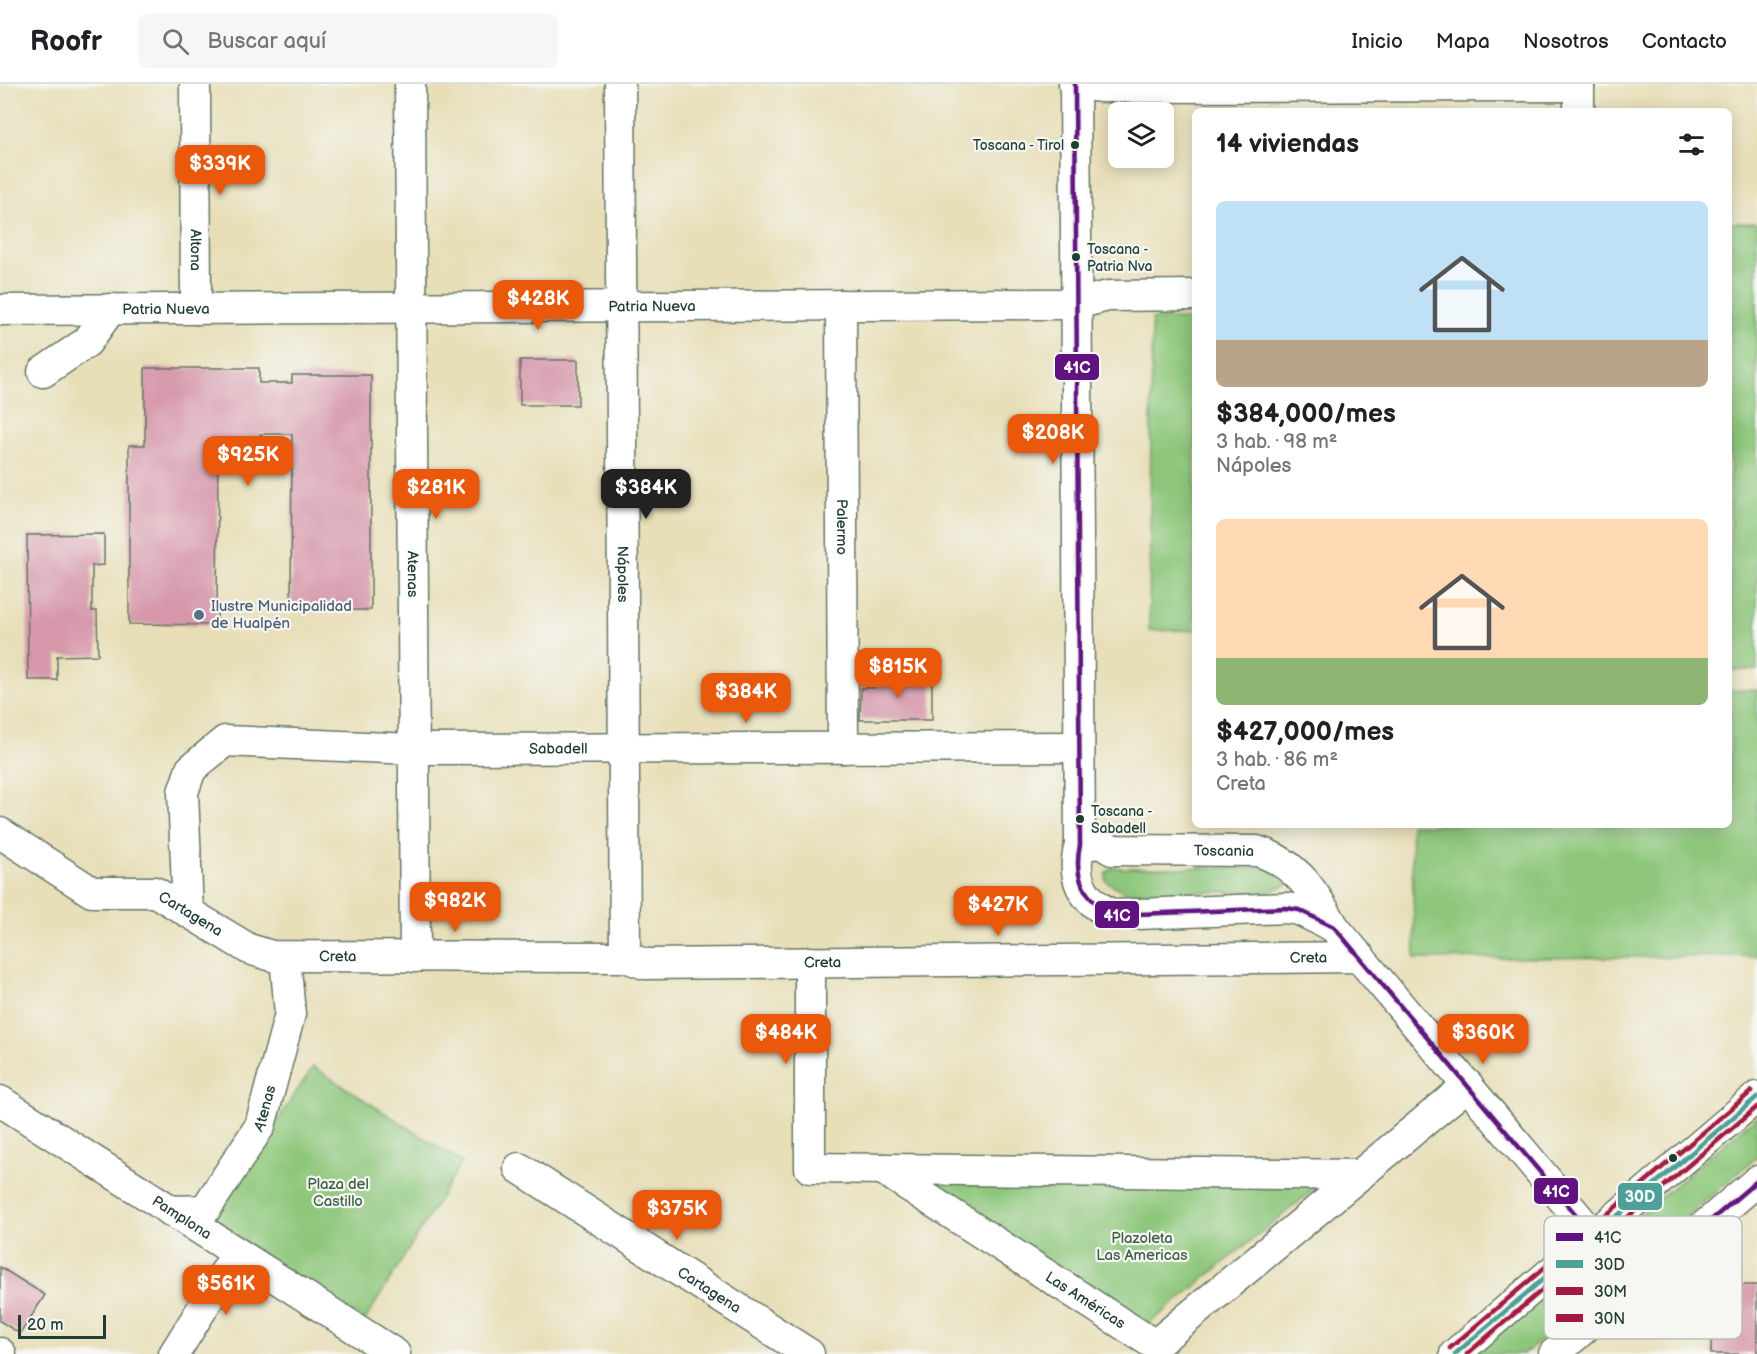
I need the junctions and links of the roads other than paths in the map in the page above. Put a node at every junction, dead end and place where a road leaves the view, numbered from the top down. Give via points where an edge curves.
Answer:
1 (195, 84) edge
2 (410, 84) edge
3 (620, 84) edge
4 (1075, 84) edge
5 (1579, 94) edge
6 (1192, 295) edge
7 (1076, 304) junction
8 (841, 305) junction
9 (622, 306) junction
10 (411, 308) junction
11 (111, 309) junction
12 (196, 309) junction
13 (0, 310) edge
14 (43, 372) dead end
15 (1079, 747) junction
16 (843, 748) junction
17 (413, 749) junction
18 (624, 749) junction
19 (0, 833) edge
20 (1080, 845) junction
21 (188, 912) junction
22 (1334, 927) junction
23 (285, 957) junction
24 (415, 957) junction
25 (625, 957) junction
26 (1360, 957) junction
27 (810, 962) junction
28 (1468, 1085) junction
29 (1757, 1098) edge
30 (0, 1101) edge
31 (519, 1168) dead end
32 (882, 1169) junction
33 (1360, 1174) junction
34 (1757, 1181) edge
35 (171, 1211) junction
36 (1577, 1216) edge
37 (1618, 1216) edge
38 (1716, 1216) edge
39 (237, 1253) junction
40 (1544, 1278) edge
41 (1572, 1339) edge
42 (174, 1354) edge
43 (395, 1354) edge
44 (809, 1354) edge
45 (1455, 1354) edge
46 (1554, 1354) edge

1 - 12 street, Altona
2 - 10 street, Atenas
3 - 9 street, Nápoles
4 - 5 street
4 - 7 street, Toscania
6 - 7 street, Patria Nueva via 1108,296
7 - 8 street, Patria Nueva
7 - 15 street, Toscania
8 - 9 street, Patria Nueva
8 - 16 street, Palermo
9 - 10 street, Patria Nueva
9 - 18 street, Nápoles
10 - 12 street, Patria Nueva
10 - 17 street, Atenas
11 - 12 street, Patria Nueva
11 - 13 street, Patria Nueva
11 - 14 street via 87,342
15 - 16 street, Sabadell
15 - 20 street, Toscania
16 - 18 street, Sabadell
17 - 18 street, Sabadell
17 - 21 street, Sabadell via 225,741 191,769 183,792
17 - 24 street, Atenas
18 - 25 street, Nápoles
19 - 21 street, Cartagena via 92,892 155,892
20 - 22 street, Toscania via 1101,843 1112,850 1257,851 1275,856 1311,887
20 - 22 street, Toscania via 1075,862 1079,885 1096,907 1114,915 1286,908
21 - 23 street, Cartagena via 249,949
22 - 26 street, Toscania
23 - 24 street, Creta
23 - 35 street, Atenas via 290,1014 261,1126 205,1210
24 - 25 street, Creta
25 - 27 street, Creta via 645,964
26 - 27 street, Creta
26 - 28 street, Toscania
27 - 32 street via 810,1168
28 - 33 street, Las Américas
28 - 36 street, Toscania
29 - 37 street
30 - 35 street, Pamplona
31 - 44 street, Cartagena
32 - 33 street
32 - 33 street, Las Américas via 1155,1345
34 - 38 street
35 - 39 street, Pamplona
39 - 42 street
39 - 43 street, Pamplona
40 - 45 street
41 - 46 street

